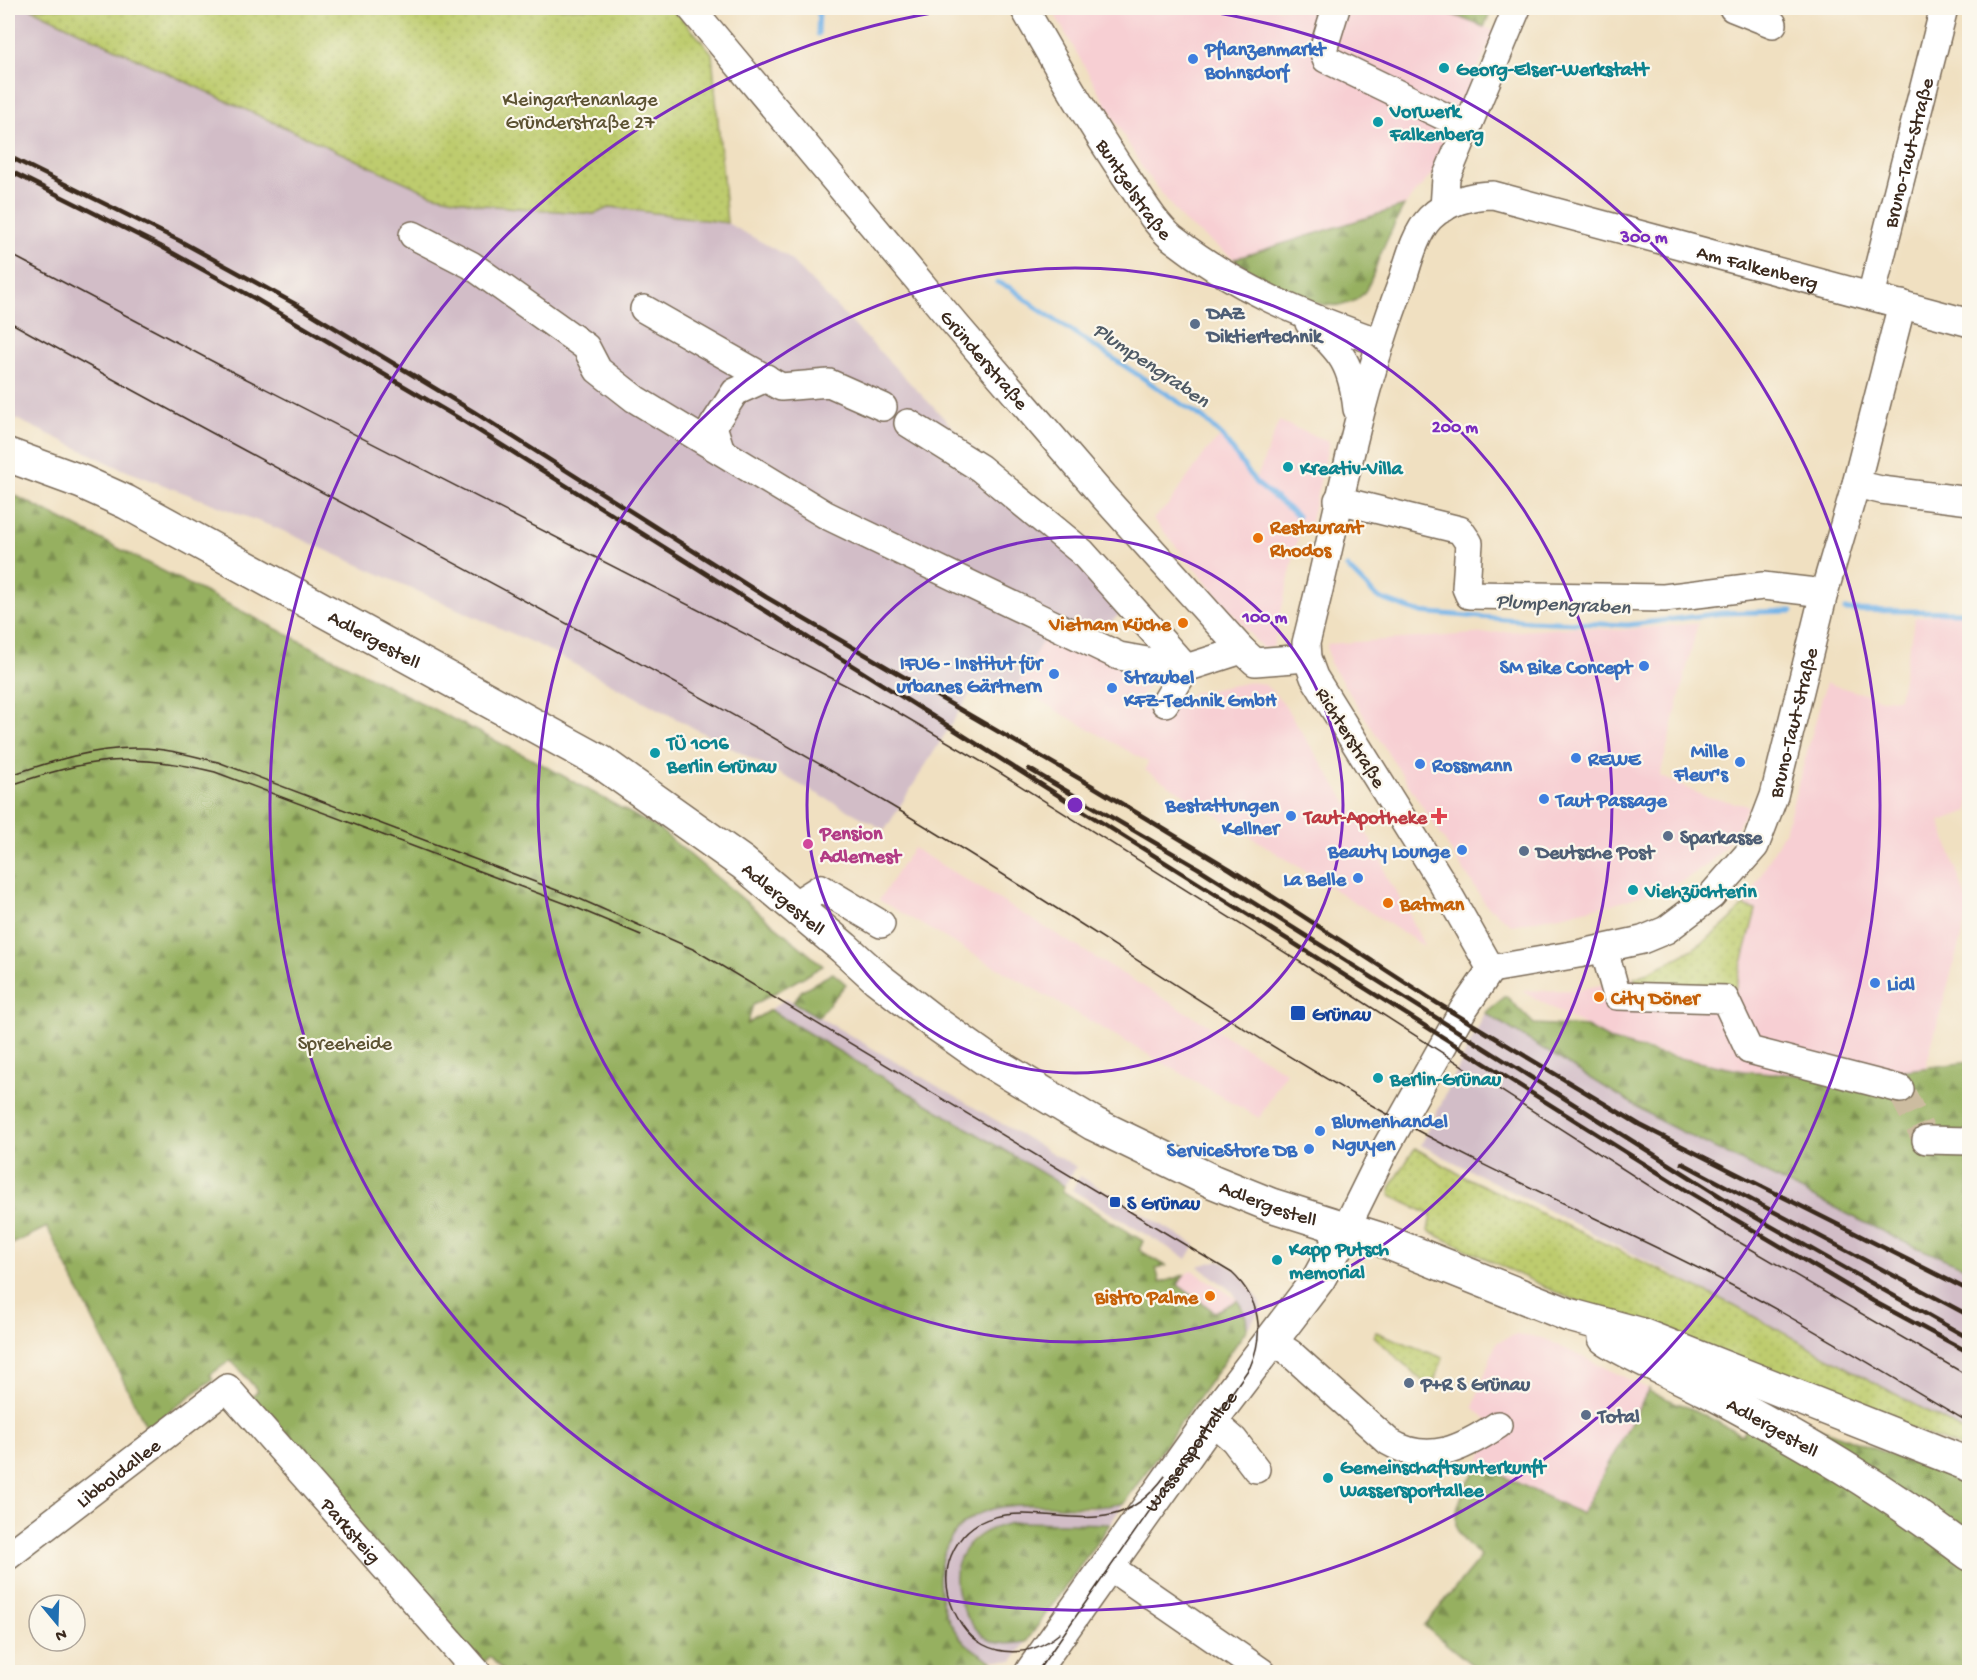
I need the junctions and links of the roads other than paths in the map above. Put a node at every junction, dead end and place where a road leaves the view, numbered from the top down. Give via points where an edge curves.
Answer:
1 (691, 8) edge
2 (1024, 8) edge
3 (1336, 8) edge
4 (1517, 8) edge
5 (1733, 8) edge
6 (1944, 8) edge
7 (1773, 24) dead end
8 (1466, 127) junction
9 (1444, 208) junction
10 (413, 235) dead end
11 (1870, 296) junction
12 (1902, 304) junction
13 (644, 309) dead end
14 (1299, 314) junction
15 (1970, 323) edge
16 (1379, 342) junction
17 (766, 378) junction
18 (883, 407) dead end
19 (1358, 416) junction
20 (908, 423) dead end
21 (721, 451) junction
22 (8, 455) edge
23 (1856, 484) junction
24 (1338, 500) junction
25 (1970, 501) edge
26 (1824, 593) junction
27 (1242, 650) junction
28 (1307, 658) junction
29 (1186, 668) junction
30 (1165, 703) dead end
31 (794, 905) junction
32 (881, 924) dead end
33 (1605, 949) junction
34 (1491, 969) junction
35 (1900, 1089) dead end
36 (1926, 1140) dead end
37 (1970, 1142) edge
38 (1346, 1228) junction
39 (1569, 1315) junction
40 (1273, 1342) junction
41 (227, 1388) joint
42 (1211, 1420) junction
43 (1498, 1425) dead end
44 (1970, 1465) edge
45 (1256, 1469) dead end
46 (1970, 1554) edge
47 (8, 1556) edge
48 (1107, 1565) junction
49 (477, 1672) edge
50 (1032, 1672) edge
51 (1262, 1672) edge

1 - 27 street, Gründerstraße via 959,329
2 - 14 street, Buntzelstraße via 1095,131 1171,237 1247,289
3 - 8 street via 1323,50 1326,59
4 - 8 street
5 - 7 street
6 - 11 street, Bruno-Taut-Straße
8 - 9 street via 1446,178
9 - 11 street, Am Falkenberg via 1476,195 1493,195
9 - 16 street, Richterstraße via 1430,218 1419,236
10 - 21 street via 471,266 586,347 598,369 635,399
11 - 12 street, Am Falkenberg
12 - 15 street, Am Falkenberg
12 - 23 street, Bruno-Taut-Straße
13 - 17 street
14 - 16 street, Buntzelstraße
14 - 19 street, Buntzelstraße via 1335,345 1349,369
16 - 19 street, Richterstraße
17 - 18 street via 781,387 829,383
17 - 21 street via 735,392 713,426
19 - 24 street, Richterstraße
20 - 29 street via 980,468 1082,552
21 - 29 street via 826,515 1119,656
22 - 31 main road, Adlergestell via 126,502 601,762 688,835
23 - 25 street
23 - 26 street, Bruno-Taut-Straße
24 - 26 street via 1460,530 1469,543 1466,588 1470,595 1664,598 1763,586
24 - 28 street, Richterstraße via 1306,643
26 - 33 street, Bruno-Taut-Straße via 1774,796 1755,846 1690,914 1642,940
27 - 28 street, Gründerstraße via 1255,662
27 - 29 street
28 - 34 street, Richterstraße via 1314,677 1440,879
29 - 30 street
31 - 32 street via 821,888
31 - 38 main road, Adlergestell via 931,1020 1045,1097 1131,1144 1214,1182 1298,1215
33 - 34 street, Bruno-Taut-Straße
33 - 35 street via 1617,996 1725,999 1749,1050
34 - 38 street via 1463,1010
36 - 37 street
38 - 39 main road, Adlergestell
38 - 40 main road, Wassersportallee via 1322,1274
39 - 44 main road, Adlergestell via 1639,1334
39 - 46 main road, Adlergestell via 1628,1353 1705,1389 1850,1469 1909,1507
40 - 42 main road, Wassersportallee
40 - 43 street via 1389,1442 1405,1451 1427,1454 1451,1450 1473,1442
41 - 47 street, Libboldallee
41 - 49 street, Parksteig
42 - 45 street via 1234,1440
42 - 48 main road, Wassersportallee
48 - 50 main road, Wassersportallee
48 - 51 street

